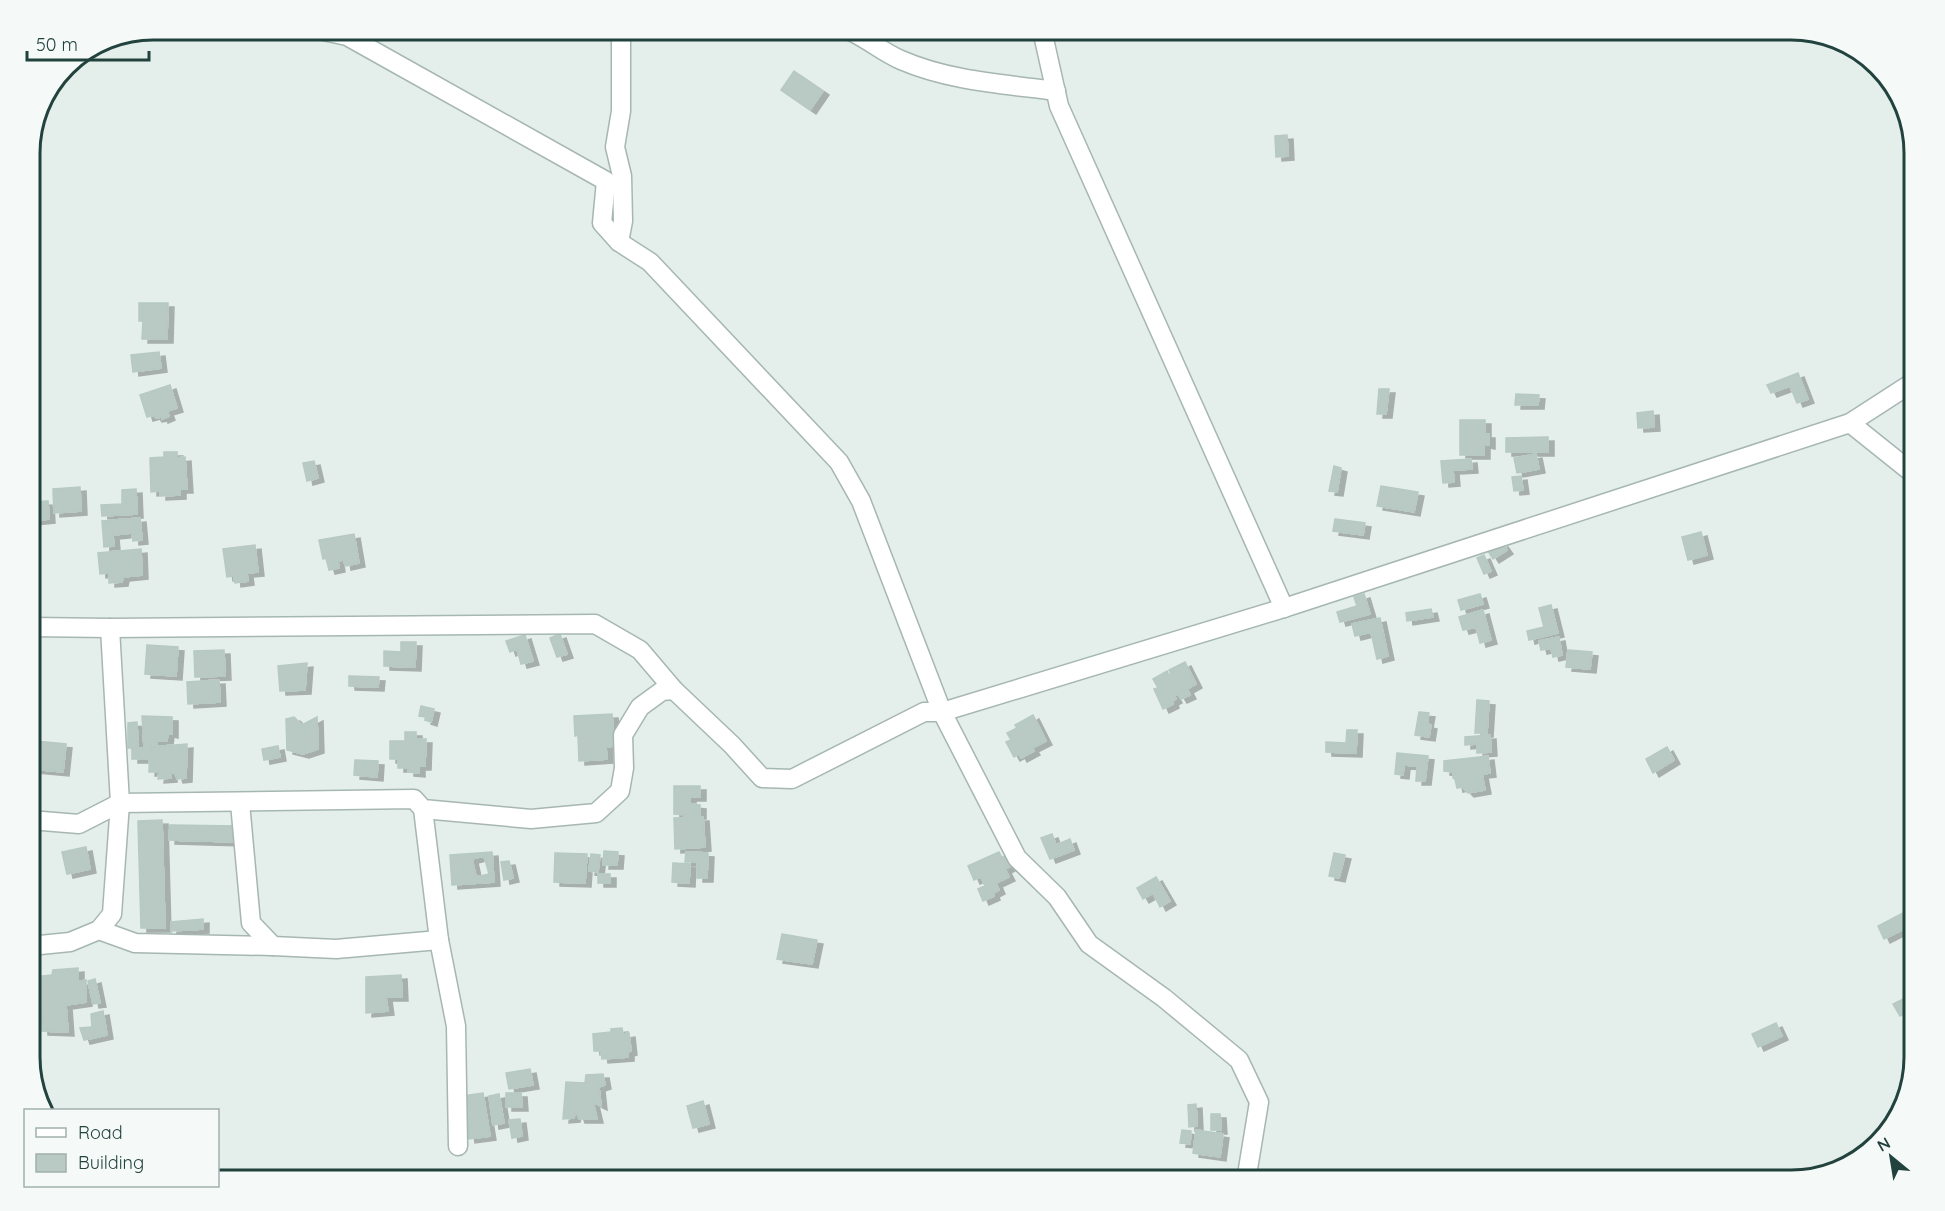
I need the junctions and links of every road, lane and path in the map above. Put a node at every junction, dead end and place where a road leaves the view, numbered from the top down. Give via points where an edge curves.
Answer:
1 (1044, 40) edge
2 (356, 41) edge
3 (621, 41) edge
4 (869, 41) edge
5 (1056, 91) junction
6 (619, 242) junction
7 (1904, 388) edge
8 (1850, 423) junction
9 (1904, 466) edge
10 (1284, 608) junction
11 (41, 627) edge
12 (110, 628) junction
13 (674, 690) junction
14 (942, 712) junction
15 (120, 803) junction
16 (240, 803) junction
17 (423, 809) junction
18 (41, 821) edge
19 (99, 930) junction
20 (439, 940) junction
21 (41, 945) edge
22 (273, 946) junction
23 (458, 1146) dead end
24 (1248, 1170) edge

1 - 5 street
2 - 6 street via 606,182 602,223
3 - 6 street via 621,111 615,147 622,176 623,221
4 - 5 street via 900,60 961,79
5 - 10 street via 1064,117
6 - 14 street via 650,262 839,462 861,501
7 - 8 street
8 - 9 street
8 - 10 street
10 - 14 street
11 - 12 street
12 - 13 street via 595,624 640,650
12 - 15 street
13 - 14 street via 762,778 792,778 924,712
13 - 17 street via 662,691 640,707 623,735 620,792 596,813 531,819
14 - 24 street via 1017,858 1057,897 1089,944 1164,998 1239,1060 1259,1102
15 - 16 street
15 - 18 street via 79,824
15 - 19 street via 112,914
16 - 17 street via 414,799
16 - 22 street via 251,923
17 - 20 street
19 - 21 street via 70,942
19 - 22 street via 135,943
20 - 22 street via 336,949
20 - 23 street via 456,1026

